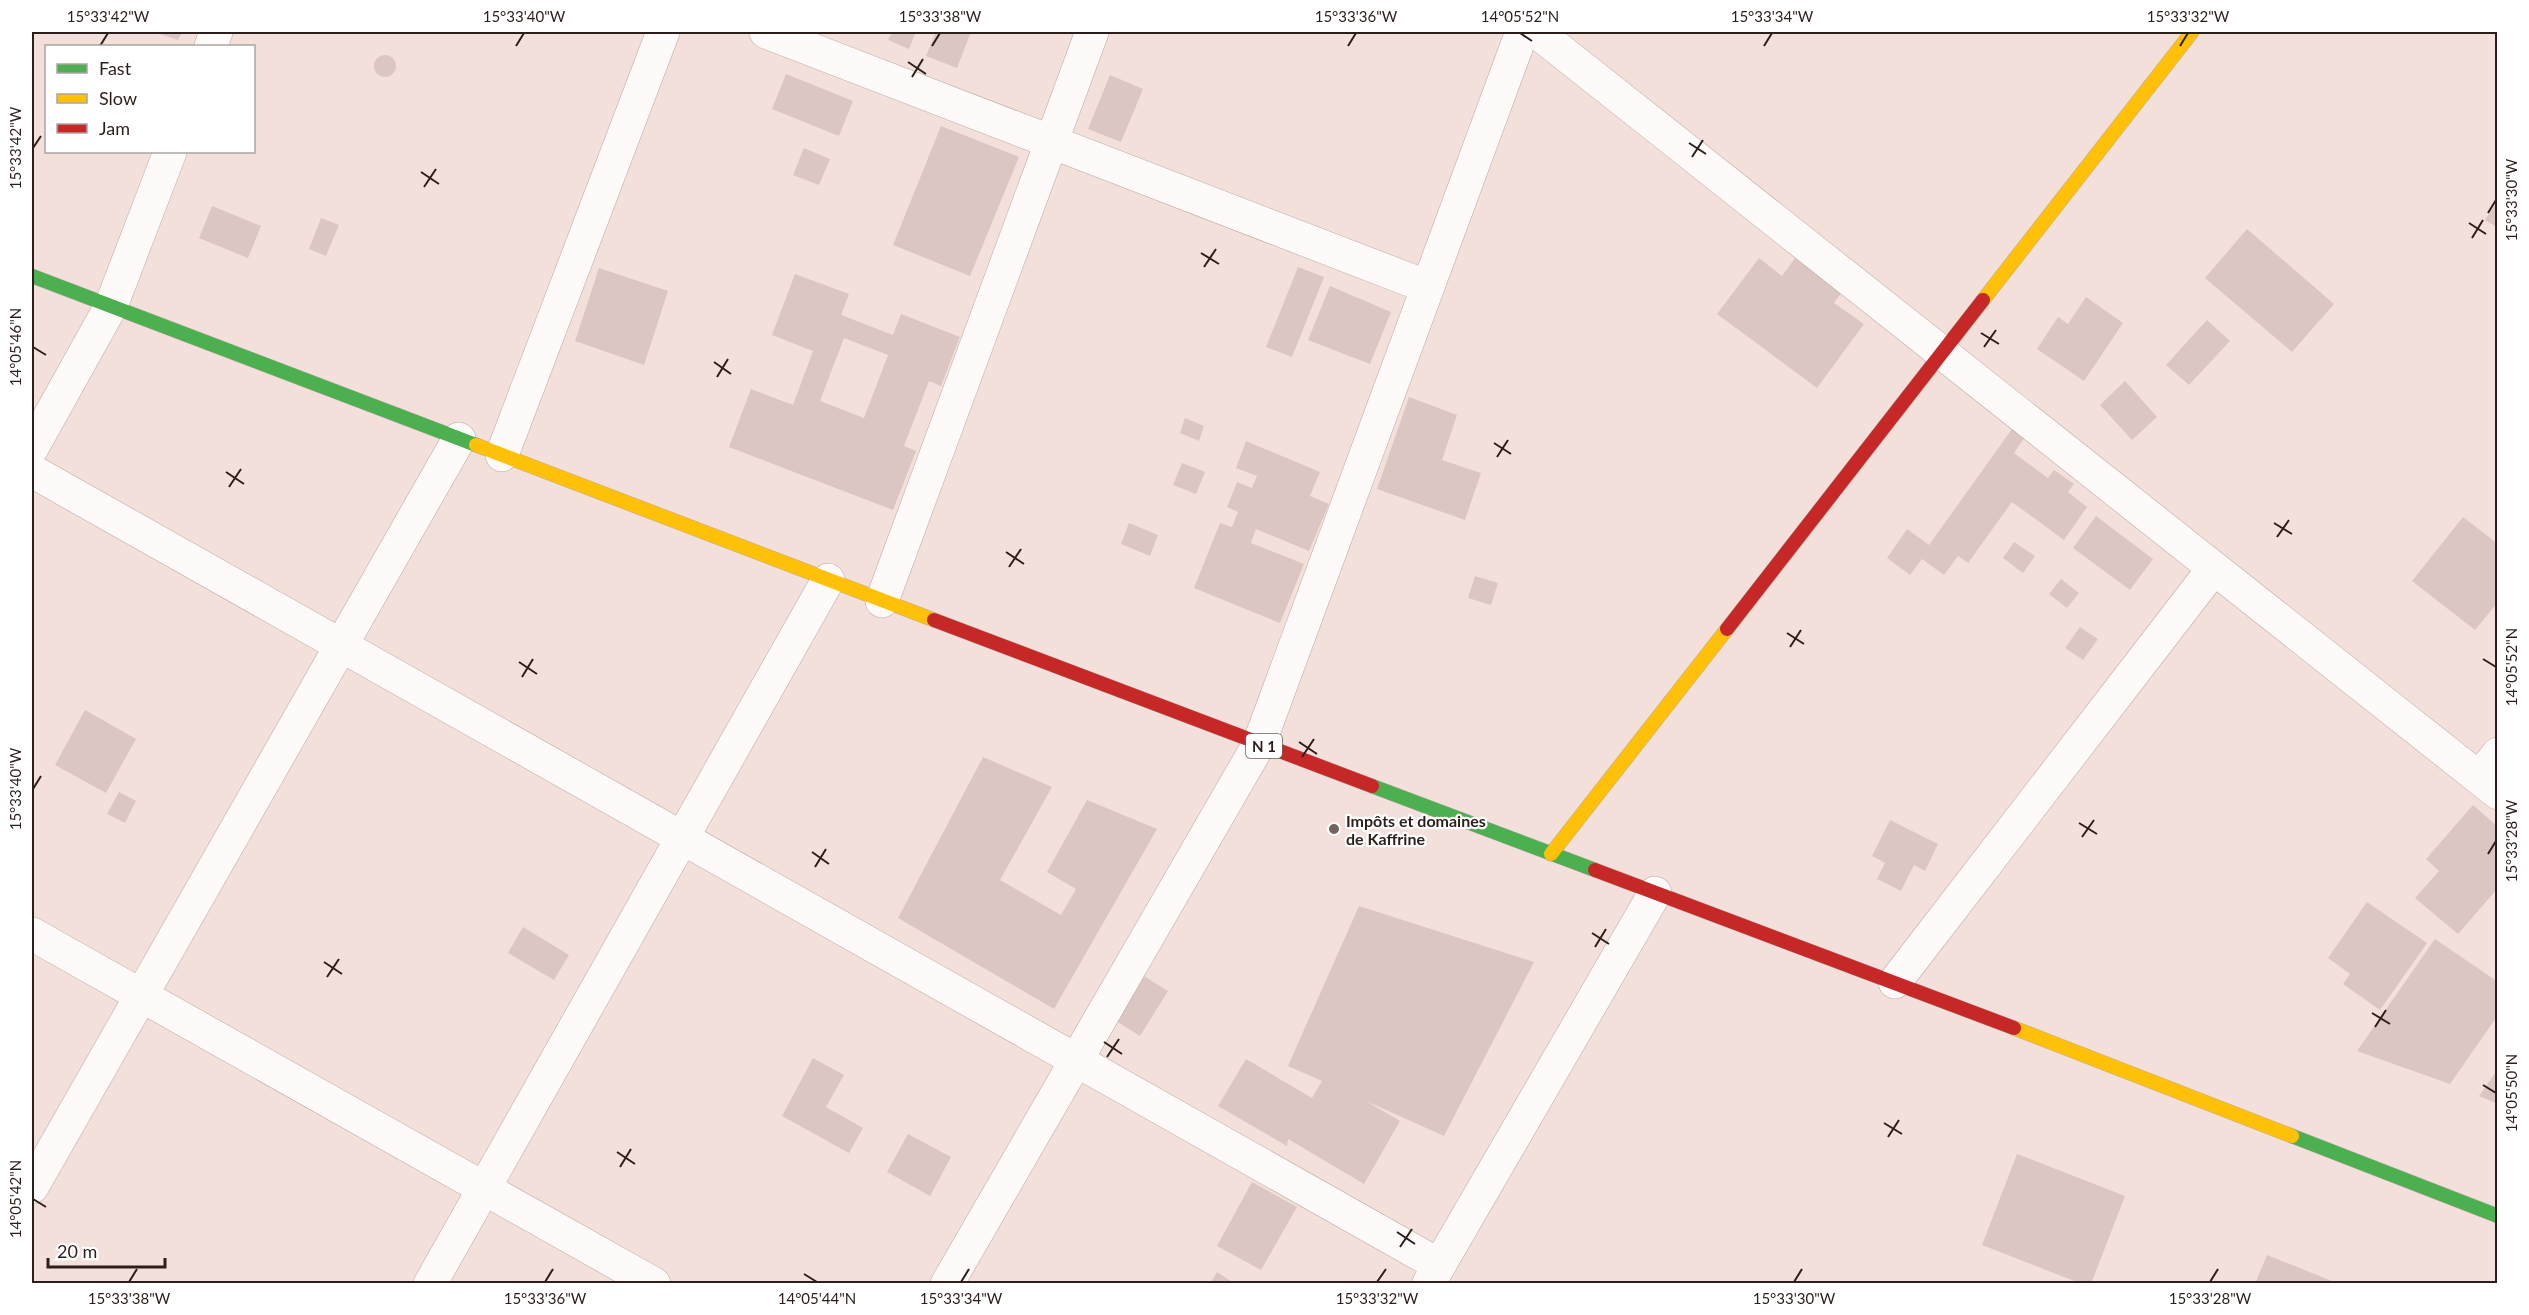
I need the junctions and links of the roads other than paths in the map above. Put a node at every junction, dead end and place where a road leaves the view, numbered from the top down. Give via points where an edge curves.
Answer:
1 (663, 32) edge
2 (766, 32) edge
3 (1092, 32) edge
4 (1522, 32) edge
5 (1537, 32) edge
6 (2192, 32) edge
7 (1051, 142) junction
8 (170, 153) edge
9 (32, 276) edge
10 (1428, 287) junction
11 (111, 306) junction
12 (1942, 352) junction
13 (459, 439) junction
14 (32, 448) edge
15 (501, 455) junction
16 (32, 471) edge
17 (2214, 568) junction
18 (828, 580) junction
19 (882, 601) junction
20 (341, 645) junction
21 (1259, 744) junction
22 (2491, 775) edge
23 (682, 838) junction
24 (1551, 854) junction
25 (1655, 893) junction
26 (32, 934) edge
27 (1894, 982) junction
28 (141, 995) junction
29 (1076, 1060) junction
30 (32, 1187) edge
31 (484, 1188) junction
32 (2498, 1216) edge
33 (1434, 1274) edge
34 (430, 1284) edge
35 (654, 1284) edge
36 (946, 1284) edge

1 - 15 street
2 - 7 street
3 - 7 street
4 - 10 street
5 - 12 street
6 - 12 main road
7 - 10 street
7 - 19 street
8 - 11 street
9 - 11 main road, N 1
10 - 21 street
11 - 13 main road, N 1
11 - 14 street
12 - 17 street
12 - 24 main road
13 - 15 main road, N 1
13 - 20 street
15 - 18 main road, N 1
16 - 20 street
17 - 22 street
17 - 27 street
18 - 19 main road, N 1
18 - 23 street
19 - 21 main road, N 1
20 - 23 street
20 - 28 street
21 - 24 main road, N 1
21 - 29 street
23 - 29 street
23 - 31 street
24 - 25 main road, N 1
25 - 27 main road, N 1
25 - 33 street
26 - 28 street
27 - 32 main road, N 1
28 - 30 street
28 - 31 street
29 - 33 street
29 - 36 street
31 - 34 street
31 - 35 street

